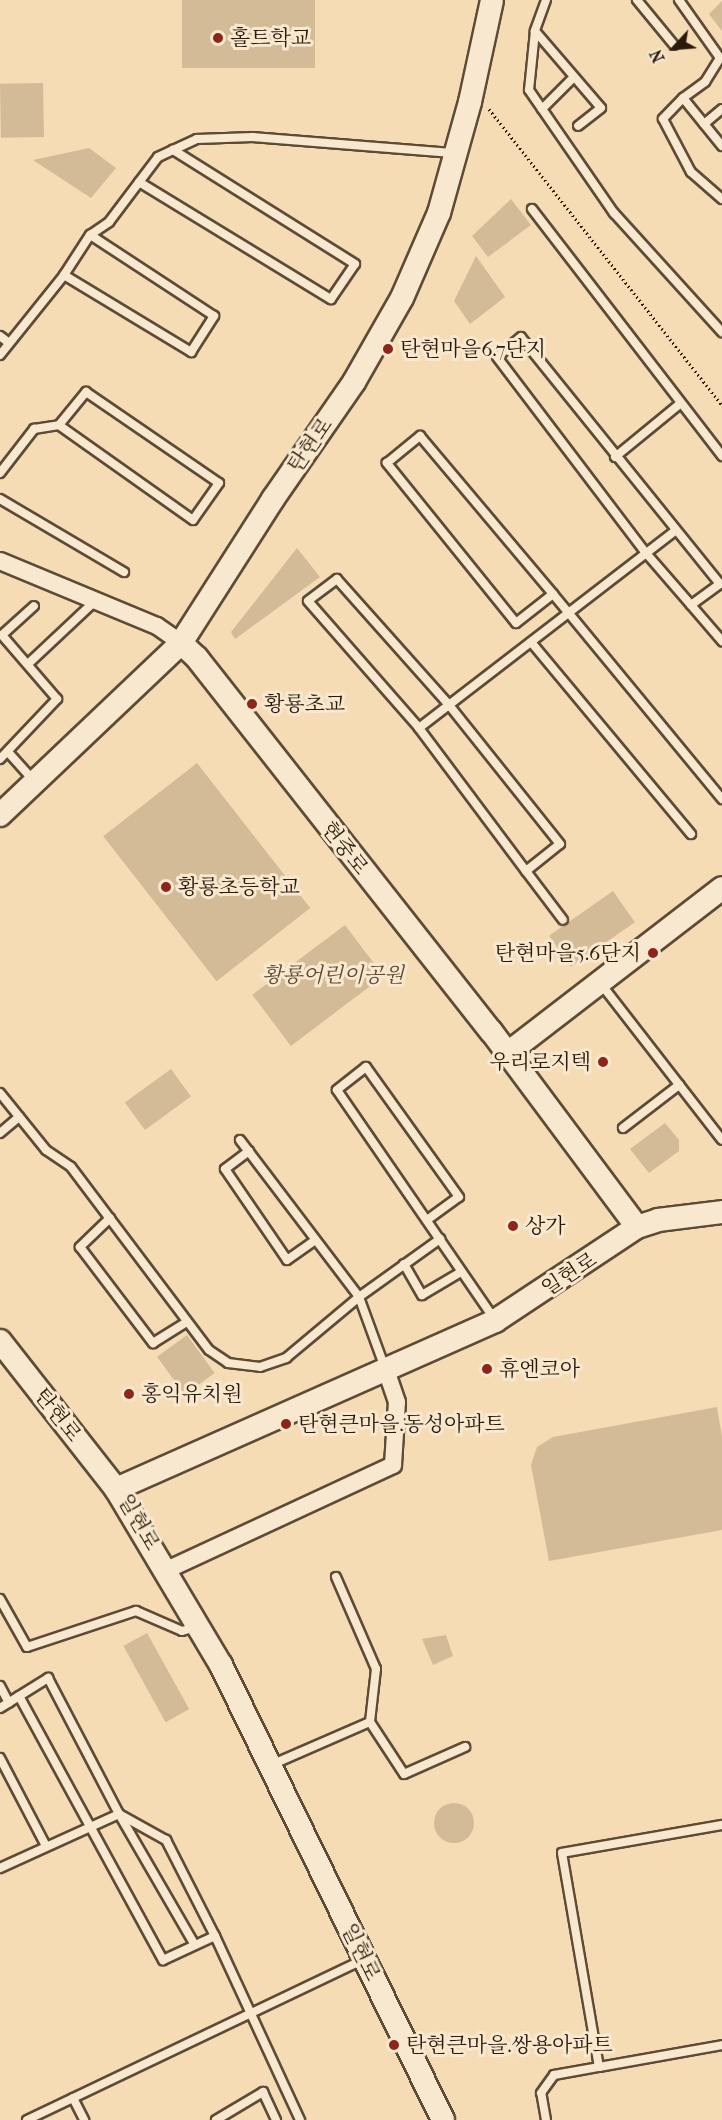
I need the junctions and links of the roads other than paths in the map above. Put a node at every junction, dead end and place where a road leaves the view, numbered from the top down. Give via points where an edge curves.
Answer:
1 (492, 0) edge
2 (546, 0) edge
3 (637, 0) edge
4 (679, 0) edge
5 (535, 31) junction
6 (674, 45) dead end
7 (574, 77) junction
8 (683, 98) junction
9 (542, 109) junction
10 (722, 109) edge
11 (704, 124) junction
12 (578, 126) dead end
13 (722, 147) edge
14 (173, 150) junction
15 (457, 154) junction
16 (139, 182) junction
17 (722, 199) edge
18 (532, 209) dead end
19 (90, 235) junction
20 (64, 275) junction
21 (722, 332) edge
22 (0, 336) edge
23 (9, 343) junction
24 (0, 355) edge
25 (681, 403) junction
26 (59, 425) junction
27 (722, 456) edge
28 (615, 457) junction
29 (0, 473) edge
30 (0, 499) edge
31 (676, 530) junction
32 (646, 553) junction
33 (0, 561) edge
34 (124, 572) dead end
35 (553, 594) junction
36 (95, 601) junction
37 (691, 605) junction
38 (34, 606) dead end
39 (569, 614) junction
40 (722, 641) edge
41 (531, 642) junction
42 (182, 643) junction
43 (29, 663) junction
44 (450, 706) junction
45 (419, 728) junction
46 (8, 752) junction
47 (0, 759) edge
48 (35, 782) junction
49 (719, 788) edge
50 (722, 799) edge
51 (0, 815) edge
52 (691, 834) dead end
53 (526, 871) junction
54 (722, 888) edge
55 (563, 920) dead end
56 (601, 983) junction
57 (508, 1053) junction
58 (679, 1085) junction
59 (0, 1093) edge
60 (19, 1117) junction
61 (623, 1128) dead end
62 (0, 1133) edge
63 (240, 1140) dead end
64 (722, 1140) edge
65 (249, 1151) junction
66 (722, 1212) edge
67 (110, 1218) junction
68 (427, 1220) junction
69 (638, 1227) junction
70 (440, 1239) junction
71 (315, 1241) junction
72 (404, 1264) junction
73 (461, 1272) junction
74 (359, 1297) junction
75 (495, 1320) junction
76 (186, 1322) junction
77 (0, 1341) edge
78 (385, 1368) junction
79 (116, 1489) junction
80 (167, 1570) junction
81 (336, 1577) dead end
82 (0, 1599) edge
83 (199, 1626) junction
84 (0, 1686) edge
85 (19, 1696) junction
86 (9, 1703) junction
87 (0, 1708) edge
88 (370, 1722) junction
89 (465, 1747) dead end
90 (0, 1758) edge
91 (270, 1765) junction
92 (119, 1814) junction
93 (722, 1825) edge
94 (90, 1827) junction
95 (46, 1846) junction
96 (0, 1868) edge
97 (215, 1935) junction
98 (195, 1945) junction
99 (365, 1959) junction
100 (252, 2013) junction
101 (722, 2045) edge
102 (600, 2067) junction
103 (73, 2098) junction
104 (27, 2120) edge
105 (84, 2120) edge
106 (216, 2120) edge
107 (276, 2120) edge
108 (300, 2120) edge
109 (443, 2120) edge
110 (546, 2120) edge

1 - 15 main road, 탄현로
2 - 5 lane
3 - 6 lane
4 - 8 lane via 720,58 705,82
5 - 7 lane
5 - 9 lane via 529,90
7 - 9 lane
7 - 12 lane via 601,108
8 - 11 lane
8 - 17 lane via 663,119 691,172
9 - 21 lane via 614,213
10 - 11 lane
11 - 13 lane
14 - 15 lane via 197,139 253,137
14 - 16 lane via 158,157
14 - 16 lane via 355,264 331,299
15 - 42 main road, 탄현로 via 440,213 402,298 354,382 273,499
16 - 19 lane via 109,222
18 - 25 lane
19 - 20 lane
19 - 20 lane via 214,316 191,352
20 - 23 lane
22 - 23 lane
23 - 24 lane
25 - 27 lane
25 - 28 lane
26 - 26 lane via 86,393 219,483 193,520
26 - 29 lane via 34,429
28 - 31 lane
28 - 32 lane via 521,337 497,357
30 - 34 lane
31 - 32 lane
31 - 37 lane via 720,584
32 - 37 lane
32 - 39 lane
33 - 36 street
35 - 35 lane via 420,436 387,463 516,623
35 - 39 lane
36 - 42 street via 157,626
36 - 43 lane
37 - 40 lane
38 - 43 lane via 2,634
39 - 41 lane
39 - 49 lane
41 - 44 lane
41 - 52 lane
42 - 48 main road, 탄현로
42 - 57 main road, 현중로
43 - 46 lane via 57,699
44 - 45 lane
44 - 45 lane via 337,579 308,601
44 - 53 lane via 560,844
45 - 53 lane
46 - 47 lane
46 - 48 lane
48 - 51 main road, 탄현로
49 - 50 lane
53 - 55 lane
54 - 56 main road
56 - 57 main road
56 - 58 lane
57 - 69 main road, 현중로
58 - 61 lane
58 - 64 lane
59 - 60 lane
60 - 62 lane
60 - 67 lane via 45,1150 71,1167
63 - 65 lane
65 - 71 lane
65 - 71 lane via 225,1169 287,1260
66 - 69 main road, 일현로 via 658,1220
67 - 76 lane
67 - 76 lane via 80,1247 153,1343
68 - 68 lane via 337,1090 366,1067 459,1197
68 - 70 lane
69 - 75 main road, 일현로
70 - 72 lane
70 - 73 lane
71 - 74 lane
72 - 73 lane via 422,1296
72 - 74 lane
73 - 75 lane
74 - 76 lane via 286,1358 260,1367 228,1364 209,1350
74 - 78 lane
75 - 78 main road, 일현로
77 - 79 main road, 탄현로
78 - 79 main road, 일현로
78 - 80 street via 397,1402 393,1466
79 - 80 main road, 일현로
80 - 83 main road, 일현로
81 - 88 lane via 376,1669
82 - 83 lane via 27,1647 136,1611 182,1631
83 - 91 main road, 일현로
84 - 86 lane
85 - 86 lane
85 - 92 lane via 48,1678
85 - 94 lane
86 - 87 lane
88 - 89 lane via 405,1774
88 - 91 lane
90 - 95 lane
91 - 99 main road, 일현로
92 - 94 lane
92 - 97 lane via 166,1840
92 - 98 lane
93 - 102 lane via 562,1853
94 - 95 lane
94 - 98 lane via 163,1960
95 - 96 lane
97 - 98 lane
97 - 100 lane
99 - 100 lane
99 - 109 main road, 일현로
100 - 103 lane
100 - 108 lane
101 - 102 lane
102 - 110 lane via 554,2075 541,2093
103 - 104 lane
103 - 105 lane
106 - 107 lane via 263,2092

